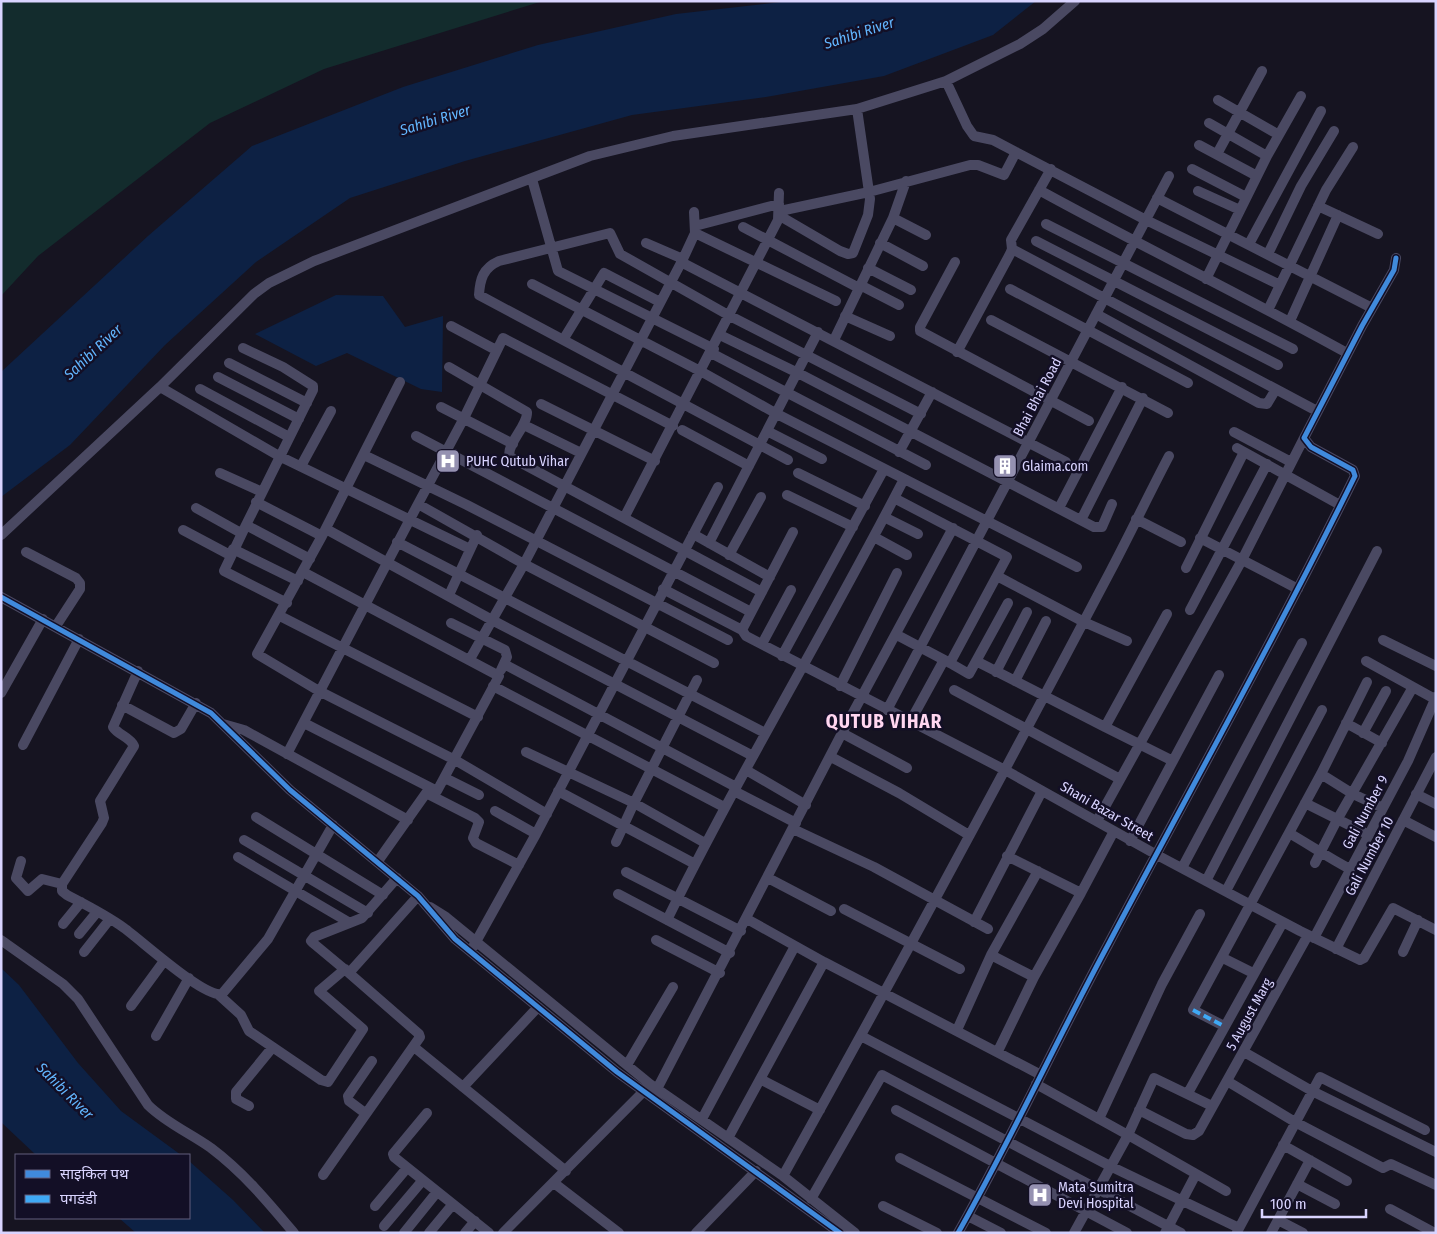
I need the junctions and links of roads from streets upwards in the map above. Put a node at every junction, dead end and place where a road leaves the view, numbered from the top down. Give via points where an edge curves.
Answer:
1 (1075, 1) edge
2 (1262, 71) dead end
3 (946, 81) junction
4 (1301, 96) dead end
5 (1218, 100) dead end
6 (857, 109) junction
7 (1321, 111) dead end
8 (1239, 112) junction
9 (1209, 123) dead end
10 (1334, 131) dead end
11 (1228, 134) junction
12 (1279, 135) junction
13 (1199, 144) dead end
14 (1352, 147) dead end
15 (1016, 152) junction
16 (1217, 154) junction
17 (1267, 156) junction
18 (1051, 169) junction
19 (1192, 169) dead end
20 (1169, 176) dead end
21 (1257, 176) junction
22 (532, 178) junction
23 (906, 182) junction
24 (1039, 190) junction
25 (1198, 191) dead end
26 (869, 192) junction
27 (1246, 197) junction
28 (1157, 198) junction
29 (779, 206) junction
30 (1318, 206) junction
31 (1240, 210) junction
32 (694, 212) dead end
33 (1338, 215) junction
34 (893, 218) junction
35 (1146, 220) junction
36 (1046, 224) dead end
37 (743, 227) dead end
38 (695, 229) junction
39 (1228, 233) junction
40 (1378, 234) dead end
41 (926, 235) dead end
42 (768, 240) junction
43 (1036, 241) dead end
44 (1134, 242) junction
45 (646, 243) dead end
46 (880, 244) junction
47 (1249, 244) junction
48 (551, 248) junction
49 (1012, 249) junction
50 (1218, 254) junction
51 (1268, 254) junction
52 (1396, 258) dead end
53 (682, 261) junction
54 (758, 261) junction
55 (955, 262) dead end
56 (1123, 262) junction
57 (1289, 264) junction
58 (923, 266) dead end
59 (868, 268) junction
60 (1309, 275) junction
61 (1206, 279) junction
62 (1113, 281) junction
63 (670, 282) junction
64 (532, 284) dead end
65 (1280, 285) junction
66 (859, 287) junction
67 (594, 288) junction
68 (1010, 289) dead end
69 (911, 290) dead end
70 (742, 293) junction
71 (1104, 297) junction
72 (836, 301) dead end
73 (660, 302) junction
74 (899, 306) dead end
75 (1372, 308) junction
76 (582, 310) junction
77 (1268, 310) junction
78 (1096, 314) junction
79 (730, 316) junction
80 (845, 316) junction
81 (652, 318) junction
82 (991, 320) dead end
83 (1290, 321) junction
84 (451, 326) dead end
85 (1088, 329) junction
86 (818, 332) junction
87 (720, 335) junction
88 (890, 336) dead end
89 (563, 340) junction
90 (640, 340) junction
91 (834, 340) junction
92 (243, 348) dead end
93 (1293, 349) dead end
94 (496, 350) junction
95 (712, 351) junction
96 (956, 352) junction
97 (1348, 353) junction
98 (807, 355) junction
99 (1071, 361) junction
100 (229, 363) dead end
101 (1278, 365) dead end
102 (449, 367) dead end
103 (623, 372) junction
104 (702, 372) junction
105 (798, 372) junction
106 (218, 377) dead end
107 (400, 382) dead end
108 (1188, 383) dead end
109 (480, 384) junction
110 (160, 387) junction
111 (1122, 387) junction
112 (200, 389) dead end
113 (1276, 389) junction
114 (932, 392) junction
115 (788, 393) junction
116 (612, 395) junction
117 (1143, 398) junction
118 (1050, 400) junction
119 (307, 403) junction
120 (541, 404) dead end
121 (685, 404) junction
122 (441, 407) dead end
123 (331, 411) dead end
124 (1317, 411) junction
125 (1168, 413) dead end
126 (777, 414) junction
127 (921, 414) junction
128 (464, 418) junction
129 (299, 419) junction
130 (1089, 421) dead end
131 (524, 424) junction
132 (677, 428) junction
133 (593, 430) junction
134 (768, 430) junction
135 (911, 431) junction
136 (1234, 432) dead end
137 (416, 436) dead end
138 (289, 437) junction
139 (1304, 438) junction
140 (1028, 442) junction
141 (513, 444) junction
142 (760, 445) junction
143 (445, 452) junction
144 (899, 452) junction
145 (582, 453) junction
146 (364, 455) junction
147 (280, 456) junction
148 (1169, 456) dead end
149 (822, 459) dead end
150 (788, 460) dead end
151 (655, 461) junction
152 (1066, 462) dead end
153 (1291, 462) junction
154 (1267, 464) junction
155 (301, 466) junction
156 (749, 466) junction
157 (926, 466) dead end
158 (884, 469) junction
159 (220, 473) dead end
160 (798, 473) dead end
161 (1285, 474) junction
162 (904, 479) junction
163 (1007, 482) junction
164 (427, 485) junction
165 (564, 485) junction
166 (718, 487) dead end
167 (346, 489) junction
168 (260, 492) junction
169 (787, 495) dead end
170 (762, 497) dead end
171 (894, 498) junction
172 (256, 502) junction
173 (418, 504) junction
174 (1112, 504) dead end
175 (1340, 505) junction
176 (865, 506) junction
177 (196, 508) dead end
178 (553, 508) junction
179 (1059, 508) junction
180 (884, 517) junction
181 (624, 518) junction
182 (1136, 519) junction
183 (409, 520) junction
184 (1081, 520) junction
185 (986, 521) junction
186 (853, 528) junction
187 (953, 528) junction
188 (244, 529) junction
189 (183, 530) dead end
190 (793, 532) dead end
191 (324, 533) junction
192 (693, 534) junction
193 (918, 534) dead end
194 (1, 535) edge
195 (477, 535) junction
196 (874, 537) junction
197 (1200, 538) junction
198 (535, 541) junction
199 (976, 541) junction
200 (397, 542) junction
201 (1181, 542) dead end
202 (709, 543) junction
203 (470, 549) junction
204 (1221, 549) junction
205 (684, 550) junction
206 (1377, 551) dead end
207 (26, 552) dead end
208 (232, 552) junction
209 (729, 555) junction
210 (907, 555) dead end
211 (310, 559) junction
212 (1242, 560) junction
213 (387, 562) junction
214 (524, 564) junction
215 (1077, 567) dead end
216 (1186, 568) dead end
217 (673, 572) junction
218 (459, 573) junction
219 (897, 573) dead end
220 (997, 576) junction
221 (301, 577) junction
222 (770, 577) junction
223 (664, 589) junction
224 (1298, 589) junction
225 (791, 590) dead end
226 (762, 592) junction
227 (449, 595) junction
228 (1, 597) edge
229 (505, 597) junction
230 (287, 603) junction
231 (1008, 603) dead end
232 (656, 604) junction
233 (364, 605) junction
234 (1190, 610) dead end
235 (751, 612) junction
236 (1027, 612) dead end
237 (1167, 614) dead end
238 (280, 616) junction
239 (43, 619) junction
240 (492, 620) junction
241 (1046, 622) dead end
242 (1084, 622) junction
243 (451, 623) dead end
244 (56, 626) junction
245 (644, 628) junction
246 (742, 630) junction
247 (897, 635) junction
248 (482, 638) junction
249 (80, 639) junction
250 (728, 640) dead end
251 (1383, 640) dead end
252 (1126, 641) dead end
253 (1302, 643) dead end
254 (762, 644) junction
255 (343, 647) junction
256 (920, 648) junction
257 (782, 656) junction
258 (470, 660) junction
259 (626, 660) junction
260 (976, 661) junction
261 (1366, 661) dead end
262 (947, 662) junction
263 (714, 663) dead end
264 (504, 664) junction
265 (1436, 666) edge
266 (804, 668) junction
267 (138, 671) junction
268 (996, 672) junction
269 (1219, 675) dead end
270 (498, 676) junction
271 (697, 680) dead end
272 (1015, 681) junction
273 (1367, 682) dead end
274 (614, 683) junction
275 (493, 686) junction
276 (840, 686) junction
277 (1413, 686) junction
278 (954, 690) dead end
279 (319, 691) junction
280 (1386, 691) dead end
281 (1, 693) edge
282 (690, 695) junction
283 (1044, 696) junction
284 (863, 697) junction
285 (1435, 698) edge
286 (196, 703) junction
287 (122, 705) junction
288 (888, 710) junction
289 (1322, 710) dead end
290 (598, 714) junction
291 (677, 716) junction
292 (478, 717) junction
293 (910, 722) junction
294 (304, 723) junction
295 (222, 724) junction
296 (1346, 724) junction
297 (1105, 727) junction
298 (1027, 728) junction
299 (765, 733) junction
300 (842, 733) junction
301 (1362, 733) junction
302 (587, 736) junction
303 (1382, 743) junction
304 (23, 745) dead end
305 (1138, 745) junction
306 (663, 748) junction
307 (526, 752) dead end
308 (287, 754) junction
309 (753, 756) junction
310 (832, 756) junction
311 (455, 760) junction
312 (1435, 760) edge
313 (1173, 762) junction
314 (907, 768) dead end
315 (651, 769) junction
316 (746, 770) junction
317 (1005, 770) junction
318 (568, 772) junction
319 (1321, 774) junction
320 (445, 778) junction
321 (1120, 779) junction
322 (735, 789) junction
323 (1042, 790) junction
324 (428, 791) junction
325 (558, 791) junction
326 (1353, 794) junction
327 (1416, 794) junction
328 (479, 795) dead end
329 (634, 803) junction
330 (1306, 803) junction
331 (1436, 804) edge
332 (806, 805) junction
333 (724, 807) junction
334 (1383, 808) junction
335 (495, 811) dead end
336 (547, 814) junction
337 (256, 817) dead end
338 (408, 820) junction
339 (1336, 820) junction
340 (1403, 820) junction
341 (1097, 821) junction
342 (334, 825) junction
343 (624, 825) junction
344 (795, 826) junction
345 (1114, 831) junction
346 (536, 834) junction
347 (1289, 834) junction
348 (1369, 834) junction
349 (969, 835) junction
350 (1436, 837) edge
351 (244, 840) dead end
352 (1130, 841) junction
353 (616, 842) dead end
354 (705, 843) junction
355 (1320, 852) junction
356 (316, 854) junction
357 (1157, 855) junction
358 (1007, 856) junction
359 (238, 857) dead end
360 (21, 861) dead end
361 (378, 861) junction
362 (1315, 863) dead end
363 (694, 864) junction
364 (520, 865) junction
365 (1182, 868) junction
366 (1350, 869) junction
367 (1038, 871) junction
368 (626, 872) dead end
369 (305, 875) junction
370 (398, 878) junction
371 (768, 878) junction
372 (1206, 881) junction
373 (62, 884) junction
374 (1226, 891) junction
375 (296, 892) junction
376 (1081, 893) junction
377 (618, 894) dead end
378 (383, 895) junction
379 (418, 896) junction
380 (678, 898) junction
381 (934, 899) junction
382 (80, 902) junction
383 (1251, 905) junction
384 (844, 908) dead end
385 (831, 911) dead end
386 (97, 912) junction
387 (368, 913) junction
388 (1200, 914) dead end
389 (110, 919) junction
390 (747, 919) junction
391 (667, 920) junction
392 (1418, 920) junction
393 (974, 922) junction
394 (1283, 922) junction
395 (350, 923) junction
396 (63, 924) dead end
397 (988, 929) dead end
398 (1436, 930) edge
399 (741, 931) junction
400 (79, 934) dead end
401 (1311, 936) junction
402 (1, 940) edge
403 (656, 940) dead end
404 (910, 944) junction
405 (473, 946) junction
406 (795, 946) junction
407 (1336, 949) junction
408 (84, 952) dead end
409 (1403, 952) dead end
410 (730, 953) junction
411 (991, 955) junction
412 (1223, 958) junction
413 (164, 961) junction
414 (824, 962) junction
415 (960, 969) dead end
416 (347, 971) junction
417 (720, 973) junction
418 (1253, 973) junction
419 (1034, 977) junction
420 (189, 978) junction
421 (673, 987) dead end
422 (885, 994) junction
423 (219, 995) junction
424 (131, 1006) dead end
425 (538, 1007) junction
426 (1224, 1026) junction
427 (957, 1030) junction
428 (156, 1036) dead end
429 (862, 1036) junction
430 (414, 1047) junction
431 (272, 1048) junction
432 (998, 1051) junction
433 (1244, 1052) junction
434 (372, 1061) dead end
435 (627, 1065) junction
436 (760, 1078) junction
437 (1039, 1080) junction
438 (1227, 1080) junction
439 (463, 1087) junction
440 (650, 1088) junction
441 (1312, 1091) junction
442 (1188, 1093) junction
443 (249, 1106) dead end
444 (1212, 1106) junction
445 (820, 1110) junction
446 (896, 1110) dead end
447 (1139, 1110) junction
448 (365, 1113) junction
449 (426, 1113) dead end
450 (702, 1119) junction
451 (1020, 1119) junction
452 (1099, 1119) junction
453 (1295, 1122) junction
454 (1424, 1130) dead end
455 (1128, 1135) junction
456 (728, 1138) junction
457 (1008, 1141) junction
458 (1283, 1145) junction
459 (1436, 1152) edge
460 (900, 1158) dead end
461 (1310, 1160) junction
462 (994, 1164) junction
463 (1110, 1166) junction
464 (406, 1168) junction
465 (566, 1171) junction
466 (756, 1171) junction
467 (1196, 1174) junction
468 (323, 1175) dead end
469 (783, 1176) junction
470 (423, 1180) junction
471 (1347, 1181) dead end
472 (554, 1183) junction
473 (1297, 1184) junction
474 (1436, 1186) edge
475 (1098, 1188) junction
476 (1226, 1191) dead end
477 (437, 1192) junction
478 (978, 1198) junction
479 (811, 1199) junction
480 (1182, 1200) junction
481 (453, 1204) junction
482 (1335, 1204) dead end
483 (375, 1206) dead end
484 (883, 1206) dead end
485 (1390, 1210) dead end
486 (1086, 1211) junction
487 (968, 1216) junction
488 (1278, 1220) junction
489 (475, 1221) junction
490 (384, 1226) dead end
491 (1167, 1230) edge
492 (1238, 1230) edge
493 (294, 1233) edge
494 (404, 1233) edge
495 (429, 1233) edge
496 (465, 1233) edge
497 (489, 1233) edge
498 (503, 1233) edge
499 (619, 1233) edge
500 (696, 1233) edge
501 (840, 1233) edge
502 (855, 1233) edge
503 (936, 1233) edge
504 (958, 1233) edge
505 (1001, 1233) edge
506 (1046, 1233) edge
507 (1074, 1233) edge
508 (1127, 1233) edge
509 (1181, 1233) edge
510 (1271, 1233) edge
511 (1303, 1233) edge
512 (1435, 1233) edge

1 - 3 street via 1020,44
2 - 8 street
3 - 6 street
3 - 15 street via 970,133
4 - 12 street
5 - 8 street
6 - 22 street via 646,141 590,156
6 - 26 street
7 - 47 street
8 - 11 street
8 - 12 street
9 - 11 street
10 - 51 street via 1301,186
11 - 16 street
11 - 17 street
12 - 17 street
13 - 16 street
14 - 30 street
15 - 18 street
15 - 23 street via 1004,176 970,165
16 - 21 street
17 - 21 street
18 - 24 street
18 - 35 street
19 - 27 street
20 - 28 street, Bhai Bhai Road
21 - 27 street
22 - 48 street
22 - 110 street via 314,260 270,283 254,294
23 - 26 street
23 - 34 street
24 - 44 street
24 - 49 street via 1011,240
25 - 31 street
26 - 29 street
26 - 29 street via 868,215 851,254 840,251
27 - 31 street
28 - 35 street, Bhai Bhai Road
28 - 39 street
29 - 38 street
29 - 42 street
30 - 33 street
30 - 57 street
31 - 39 street
32 - 38 street
33 - 40 street
33 - 60 street
34 - 41 street
34 - 46 street
35 - 44 street, Bhai Bhai Road
35 - 50 street
36 - 56 street
37 - 42 street
38 - 53 street
38 - 54 street
39 - 47 street
39 - 50 street
42 - 54 street
42 - 66 street
43 - 62 street
44 - 56 street, Bhai Bhai Road
44 - 61 street
45 - 53 street
46 - 58 street
46 - 59 street
47 - 51 street
48 - 63 street via 610,234 620,254
48 - 67 street via 558,271
48 - 89 street via 491,265 481,279 478,295
49 - 71 street
49 - 96 street
50 - 61 street
50 - 65 street
51 - 57 street
52 - 75 street via 1394,270
53 - 63 street
53 - 70 street
54 - 70 street
54 - 72 street
55 - 96 street via 920,329 922,334
56 - 62 street, Bhai Bhai Road
56 - 93 street
57 - 60 street
57 - 65 street
59 - 66 street
59 - 69 street
60 - 75 street
60 - 83 street
61 - 77 street
62 - 71 street, Bhai Bhai Road
62 - 101 street
63 - 73 street
63 - 79 street
64 - 76 street
65 - 77 street
66 - 74 street
66 - 80 street
67 - 73 street via 606,274
67 - 76 street
67 - 81 street
68 - 85 street
70 - 79 street
70 - 86 street
71 - 78 street, Bhai Bhai Road
71 - 113 street
73 - 81 street
75 - 97 street
76 - 89 street
76 - 90 street
77 - 83 street
78 - 85 street, Bhai Bhai Road
78 - 113 street via 1259,403 1267,404
79 - 87 street
79 - 98 street
80 - 88 street
80 - 91 street
81 - 90 street
81 - 95 street
82 - 99 street
83 - 97 street
84 - 94 street
85 - 99 street, Bhai Bhai Road
85 - 108 street
86 - 91 street
86 - 98 street
87 - 95 street
87 - 105 street
89 - 103 street
90 - 103 street
90 - 104 street
91 - 114 street
92 - 119 street via 310,384 314,390
94 - 109 street
94 - 116 street via 501,340 507,338
95 - 104 street
95 - 115 street
96 - 118 street
97 - 124 street
98 - 105 street
98 - 127 street
99 - 111 street
99 - 118 street, Bhai Bhai Road
100 - 119 street
102 - 109 street
103 - 116 street
103 - 121 street
104 - 121 street
104 - 126 street
105 - 115 street
105 - 135 street
106 - 129 street
107 - 146 street
109 - 128 street
109 - 131 street via 524,409 528,415
110 - 147 street
110 - 194 street
111 - 117 street
111 - 179 street
112 - 138 street
113 - 124 street
114 - 127 street
114 - 140 street
115 - 126 street
115 - 144 street
116 - 132 street
116 - 133 street
117 - 125 street
117 - 184 street
118 - 130 street
118 - 140 street, Bhai Bhai Road
119 - 129 street
120 - 133 street
121 - 132 street
121 - 142 street
122 - 128 street
123 - 155 street
124 - 139 street
126 - 134 street
126 - 158 street
127 - 135 street
128 - 141 street
128 - 143 street
129 - 138 street
131 - 141 street
131 - 145 street
132 - 151 street
132 - 156 street
133 - 145 street
133 - 151 street
134 - 142 street
134 - 149 street
135 - 144 street
135 - 163 street
136 - 153 street
137 - 143 street
138 - 147 street
139 - 153 street
139 - 175 street via 1311,447 1355,473
140 - 152 street
140 - 163 street, Bhai Bhai Road
141 - 165 street via 510,456
142 - 150 street
142 - 156 street
143 - 164 street
143 - 178 street
144 - 157 street
145 - 165 street
146 - 164 street
146 - 167 street
147 - 155 street
147 - 168 street
148 - 182 street
151 - 181 street
153 - 161 street
154 - 161 street
154 - 197 street via 1240,450
154 - 204 street
155 - 167 street
156 - 202 street
158 - 162 street
158 - 176 street
159 - 168 street
160 - 176 street
161 - 175 street
161 - 212 street
162 - 171 street
162 - 185 street
163 - 179 street
163 - 185 street, Bhai Bhai Road
164 - 173 street
164 - 198 street
165 - 178 street
165 - 181 street
166 - 192 street
167 - 183 street
167 - 191 street
168 - 172 street
169 - 186 street
170 - 209 street
171 - 180 street
171 - 187 street
172 - 188 street
172 - 191 street
173 - 183 street
173 - 195 street
174 - 184 street via 1102,527 1094,527
175 - 224 street
176 - 186 street
177 - 188 street
178 - 198 street
178 - 217 street
179 - 184 street
180 - 193 street
180 - 196 street
181 - 205 street
182 - 201 street
182 - 242 street
183 - 200 street
183 - 203 street
185 - 199 street, Bhai Bhai Road
185 - 215 street
186 - 257 street
187 - 199 street
187 - 247 street
188 - 208 street
188 - 211 street
189 - 208 street
190 - 222 street
191 - 211 street
191 - 213 street
192 - 202 street
192 - 205 street
195 - 203 street
195 - 214 street
196 - 210 street
196 - 266 street
197 - 204 street
197 - 216 street
198 - 214 street
198 - 232 street
199 - 220 street via 1007,557
199 - 256 street, Bhai Bhai Road
200 - 213 street
200 - 218 street
202 - 209 street
203 - 218 street
204 - 212 street
204 - 234 street
205 - 217 street
205 - 226 street
206 - 372 street
207 - 244 street via 80,583 80,589
208 - 221 street
208 - 230 street via 223,569 225,572
209 - 222 street
211 - 221 street
212 - 224 street
212 - 305 street
213 - 227 street
213 - 233 street
214 - 229 street
214 - 245 street
217 - 223 street
217 - 235 street
218 - 227 street
218 - 229 street
219 - 276 street
220 - 242 street
220 - 262 street
221 - 230 street
221 - 233 street
222 - 226 street
223 - 232 street
223 - 246 street, Shani Bazar Street
224 - 357 street
225 - 254 street
226 - 235 street
227 - 240 street
228 - 239 street
229 - 240 street
229 - 259 street
230 - 238 street
231 - 260 street
232 - 245 street
232 - 250 street
233 - 255 street
233 - 258 street
235 - 246 street
236 - 268 street
237 - 297 street
238 - 255 street
238 - 279 street via 258,651 258,657
239 - 244 street
239 - 281 street
240 - 248 street
240 - 274 street
241 - 272 street
242 - 252 street
242 - 283 street
243 - 248 street
244 - 249 street
245 - 259 street
245 - 263 street
246 - 254 street, Shani Bazar Street
247 - 256 street
247 - 284 street
248 - 258 street
248 - 264 street via 505,650
249 - 267 street
249 - 304 street
251 - 265 street
253 - 365 street
254 - 257 street, Shani Bazar Street
255 - 279 street
255 - 292 street
256 - 262 street
256 - 288 street, Bhai Bhai Road
257 - 266 street, Shani Bazar Street
258 - 270 street
259 - 274 street
259 - 282 street
260 - 262 street via 967,674
260 - 268 street
261 - 277 street
262 - 293 street
264 - 270 street
264 - 290 street
266 - 276 street, Shani Bazar Street
266 - 299 street
267 - 286 street
267 - 287 street
268 - 272 street
269 - 313 street
270 - 275 street
271 - 282 street
272 - 283 street
273 - 296 street
274 - 290 street
274 - 291 street
275 - 292 street
275 - 302 street
276 - 284 street, Shani Bazar Street
277 - 285 street
277 - 303 street
278 - 298 street
279 - 294 street
279 - 311 street
280 - 301 street
282 - 291 street
282 - 299 street
283 - 297 street
283 - 298 street
284 - 288 street, Shani Bazar Street
284 - 300 street
285 - 334 street, Gali Number 9 via 1408,761
286 - 287 street via 183,726 174,733
286 - 295 street
287 - 373 street via 113,727 134,746 100,800 102,823
288 - 293 street, Shani Bazar Street
289 - 374 street
290 - 302 street
290 - 306 street
291 - 306 street
291 - 309 street
292 - 311 street
293 - 317 street, Shani Bazar Street
294 - 308 street
294 - 324 street
295 - 308 street via 244,730
295 - 342 street via 276,777
296 - 301 street
296 - 319 street
297 - 305 street
298 - 317 street
298 - 321 street
299 - 309 street
300 - 310 street
300 - 314 street
301 - 303 street
302 - 315 street
302 - 318 street
303 - 326 street
305 - 313 street
305 - 321 street
306 - 315 street
306 - 322 street
307 - 318 street
308 - 338 street
309 - 316 street
310 - 332 street
310 - 349 street
311 - 320 street
311 - 336 street
312 - 327 street, Gali Number 10
313 - 352 street
315 - 329 street
315 - 333 street
316 - 322 street
316 - 332 street
317 - 323 street, Shani Bazar Street
317 - 349 street
318 - 325 street
318 - 329 street
319 - 326 street
319 - 330 street
320 - 324 street via 438,791
320 - 328 street
321 - 341 street
322 - 333 street
322 - 344 street
323 - 341 street, Shani Bazar Street
323 - 358 street
324 - 338 street
324 - 364 street via 479,822 473,838 476,843
325 - 336 street
325 - 343 street
326 - 334 street
326 - 339 street
327 - 331 street
327 - 340 street, Gali Number 10
329 - 343 street
329 - 354 street
330 - 339 street
330 - 347 street
332 - 344 street
333 - 354 street
334 - 348 street, Gali Number 9
335 - 346 street
336 - 346 street
337 - 356 street
338 - 361 street
339 - 348 street
339 - 355 street
340 - 350 street
340 - 407 street, Gali Number 10
341 - 345 street, Shani Bazar Street
342 - 356 street
342 - 361 street
343 - 353 street
343 - 363 street
344 - 371 street
344 - 381 street
345 - 352 street, Shani Bazar Street
345 - 376 street
346 - 364 street
347 - 355 street
347 - 383 street
348 - 366 street, Gali Number 9
349 - 381 street
351 - 369 street
352 - 357 street, Shani Bazar Street
354 - 363 street
355 - 362 street
355 - 366 street
356 - 369 street
356 - 378 street
357 - 365 street, Shani Bazar Street
357 - 437 street
358 - 367 street
358 - 393 street
359 - 375 street
360 - 373 street via 16,878 28,891 42,879
361 - 370 street
363 - 380 street
364 - 405 street
365 - 372 street, Shani Bazar Street
366 - 401 street, Gali Number 9
367 - 376 street
367 - 411 street
368 - 380 street
369 - 375 street
369 - 387 street
370 - 378 street
370 - 379 street
371 - 385 street
371 - 390 street
372 - 374 street, Shani Bazar Street
373 - 382 street via 62,891
374 - 383 street, Shani Bazar Street
375 - 395 street
375 - 423 street via 268,939
376 - 419 street
377 - 391 street
378 - 387 street
379 - 405 street via 446,917
379 - 416 street
380 - 391 street
380 - 399 street
381 - 393 street
381 - 404 street
382 - 386 street
382 - 396 street
383 - 394 street, Shani Bazar Street
383 - 412 street
384 - 404 street
386 - 389 street
386 - 400 street
387 - 395 street
388 - 452 street via 1162,984
389 - 408 street
389 - 413 street
390 - 399 street
390 - 406 street
391 - 410 street
392 - 398 street
392 - 407 street, Shani Bazar Street via 1392,909 1364,958 1360,960
392 - 409 street
393 - 397 street
394 - 401 street, Shani Bazar Street
394 - 418 street
395 - 416 street via 311,941
399 - 410 street
401 - 407 street, Shani Bazar Street
401 - 433 street, 5 August Marg
402 - 493 street via 63,984 78,999 148,1105 242,1174
403 - 417 street
404 - 415 street
404 - 422 street
405 - 425 street
405 - 435 street
406 - 414 street
406 - 450 street
410 - 417 street
411 - 419 street
411 - 427 street
412 - 418 street
412 - 426 street via 1193,1010
413 - 420 street
413 - 424 street
414 - 422 street
414 - 436 street
416 - 430 street via 419,1034
416 - 431 street via 319,991 363,1029 331,1078 324,1082
417 - 440 street
418 - 426 street
419 - 432 street
420 - 423 street
420 - 428 street
421 - 435 street
422 - 427 street
422 - 429 street
423 - 431 street via 241,1015 246,1029
425 - 439 street
425 - 440 street via 617,1072
426 - 442 street
427 - 432 street
429 - 445 street
429 - 451 street
430 - 439 street
430 - 448 street
431 - 443 street via 236,1092 236,1099
432 - 437 street
433 - 438 street, 5 August Marg
433 - 441 street
434 - 448 street via 348,1096 349,1101
435 - 440 street
436 - 445 street
436 - 456 street
437 - 451 street
437 - 452 street
438 - 444 street, 5 August Marg
438 - 453 street
439 - 465 street
440 - 450 street
440 - 465 street
440 - 466 street
441 - 453 street
441 - 454 street via 1322,1077
441 - 459 street
442 - 444 street
442 - 447 street via 1154,1078
444 - 447 street, 5 August Marg via 1199,1131 1191,1135
445 - 469 street
446 - 462 street
447 - 455 street
448 - 468 street
449 - 464 street via 393,1155
450 - 456 street
451 - 457 street
451 - 463 street
452 - 455 street
453 - 458 street
453 - 474 street via 1383,1168 1391,1164
455 - 463 street
455 - 467 street
456 - 469 street
457 - 462 street
457 - 475 street
457 - 479 street via 880,1076
458 - 461 street
458 - 492 street
460 - 478 street
461 - 471 street
461 - 473 street
462 - 478 street
462 - 486 street
463 - 475 street
463 - 480 street
464 - 470 street
464 - 483 street
465 - 472 street
466 - 500 street
466 - 501 street
467 - 476 street
467 - 480 street
469 - 479 street
470 - 477 street
470 - 490 street
472 - 498 street
472 - 499 street
473 - 482 street
473 - 488 street
475 - 486 street
475 - 491 street
477 - 481 street
477 - 494 street
478 - 487 street
478 - 506 street
479 - 502 street
480 - 491 street
480 - 492 street
481 - 489 street
481 - 495 street
484 - 503 street
485 - 512 street
486 - 507 street
486 - 508 street
487 - 504 street
487 - 505 street
488 - 510 street
488 - 511 street
489 - 496 street
489 - 497 street
491 - 509 street

